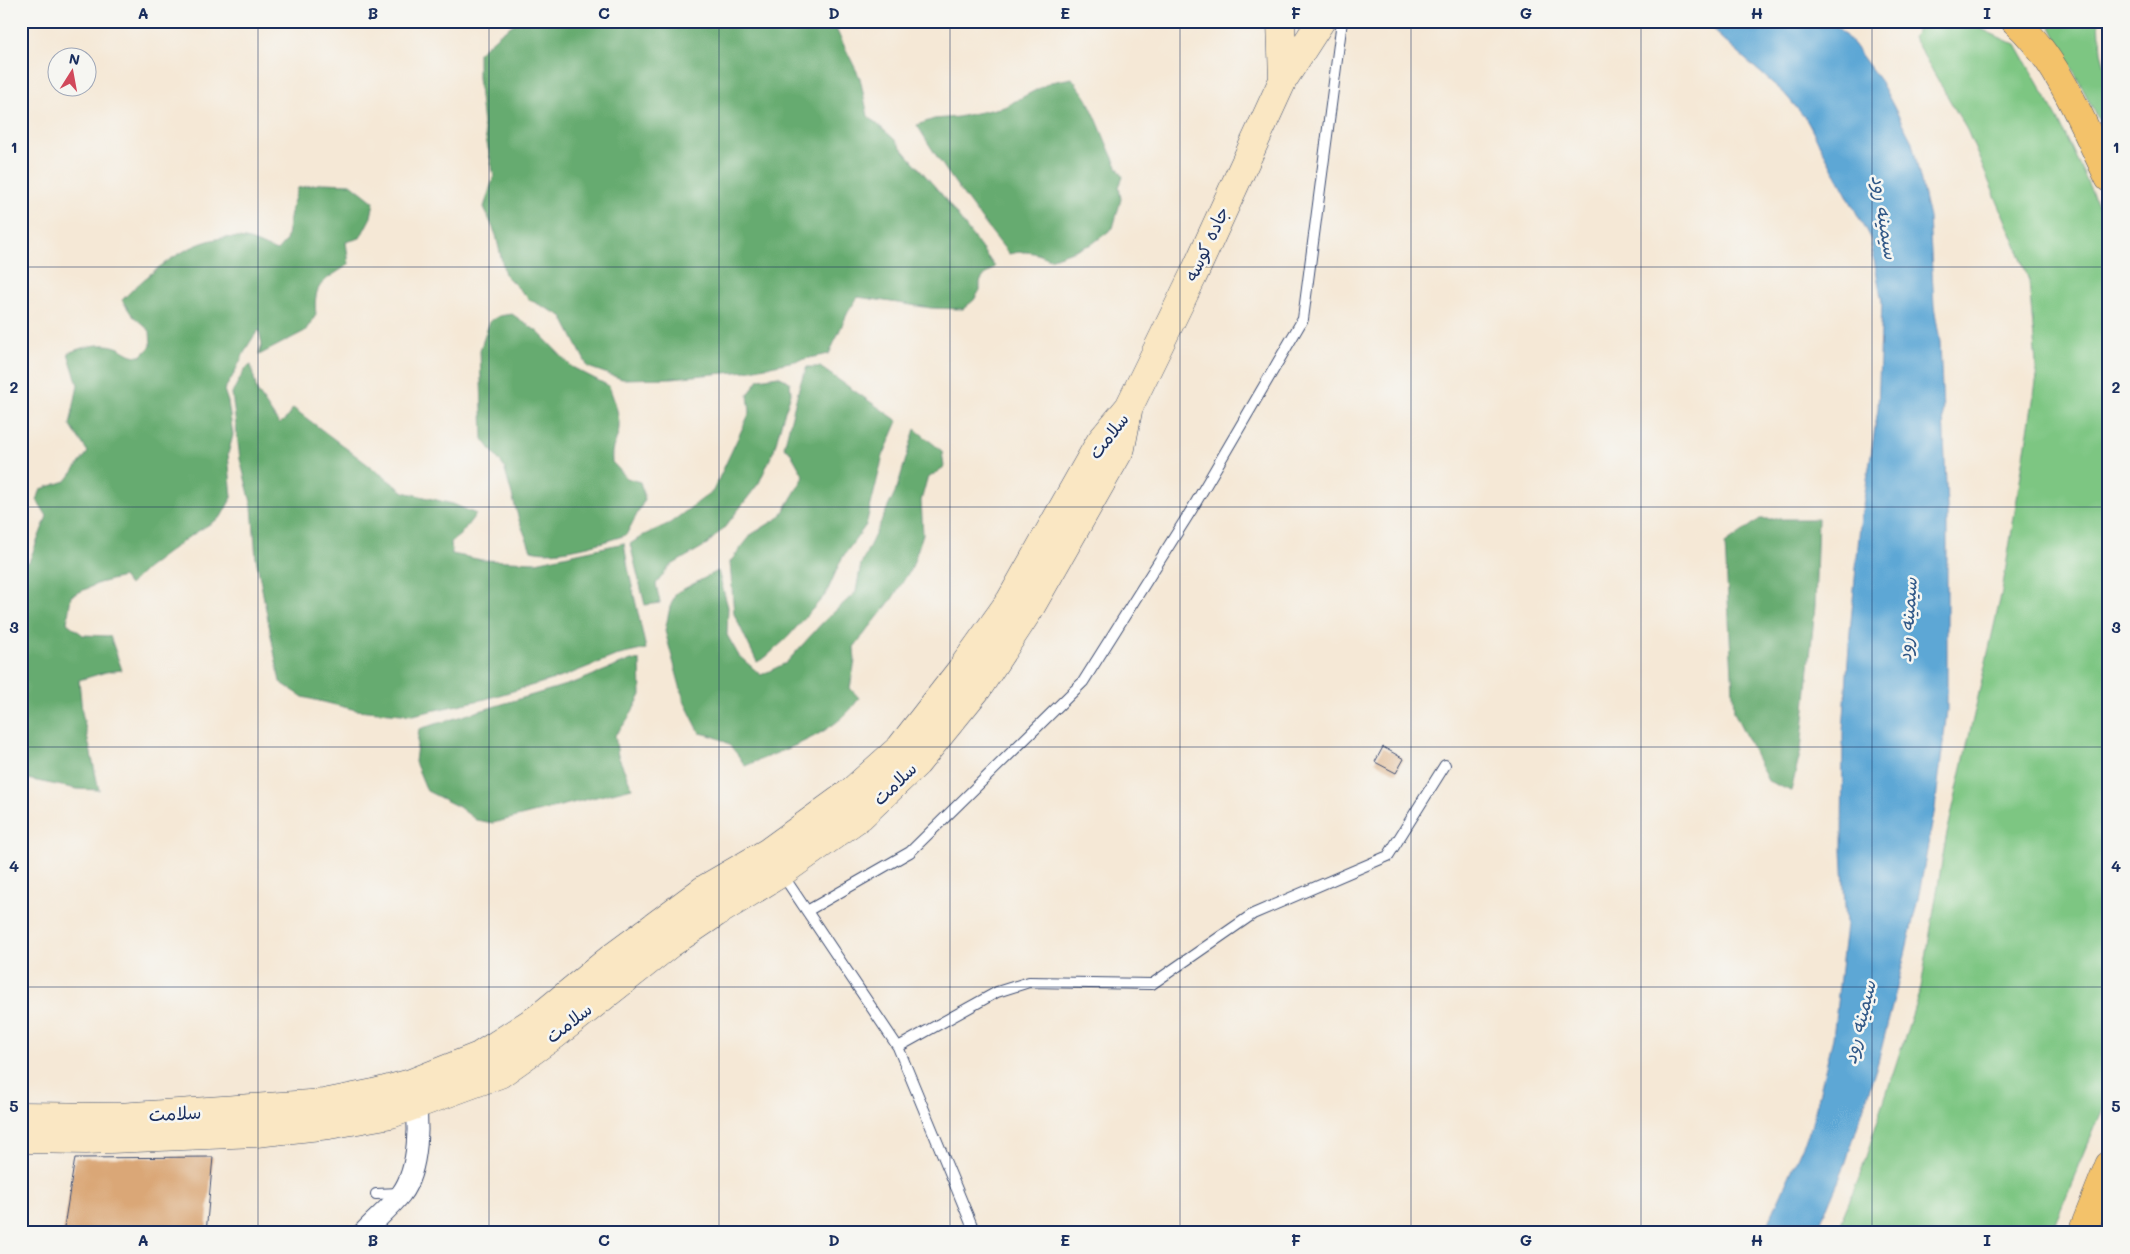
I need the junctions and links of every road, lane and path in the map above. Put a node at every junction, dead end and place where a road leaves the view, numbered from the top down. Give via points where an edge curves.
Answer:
1 (1281, 21) edge
2 (1321, 21) edge
3 (1342, 21) edge
4 (2015, 21) edge
5 (1283, 80) junction
6 (2109, 178) edge
7 (1129, 407) joint
8 (1445, 765) dead end
9 (774, 863) junction
10 (807, 912) junction
11 (898, 1048) junction
12 (414, 1094) junction
13 (21, 1116) edge
14 (21, 1139) edge
15 (2109, 1166) edge
16 (402, 1193) junction
17 (376, 1194) dead end
18 (362, 1233) edge
19 (975, 1233) edge
20 (2082, 1233) edge

1 - 5 main road, جاده کوسه
2 - 5 main road, جاده کوسه
3 - 10 lane via 1303,319 1192,509 1083,682 910,852
4 - 6 main road via 2029,33 2063,85
5 - 7 main road, جاده کوسه
7 - 9 main road, سلامت via 1121,448 1029,610 978,688 917,763 861,816
8 - 11 lane via 1388,856 1253,914 1152,984 1029,982 997,992
9 - 10 lane
9 - 12 main road, سلامت via 716,913 670,944 500,1074
10 - 11 lane
11 - 19 lane
12 - 13 main road, سلامت via 374,1093 324,1103 119,1116
12 - 14 main road, سلامت via 391,1114 329,1125 256,1133 86,1140
12 - 16 street via 419,1127 413,1167
15 - 20 main road
16 - 17 lane
16 - 18 street

